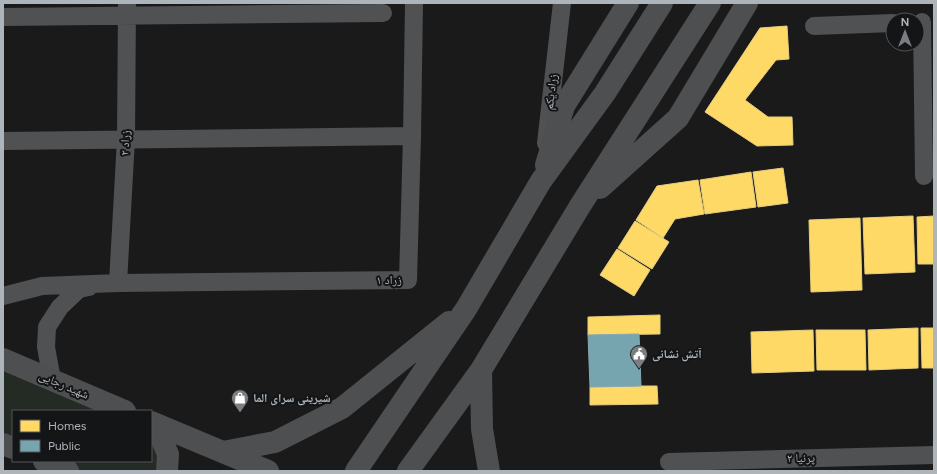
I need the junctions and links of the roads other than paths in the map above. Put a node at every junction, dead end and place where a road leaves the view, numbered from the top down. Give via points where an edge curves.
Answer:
1 (414, 3) edge
2 (562, 3) edge
3 (628, 3) edge
4 (662, 3) edge
5 (710, 3) edge
6 (747, 3) edge
7 (127, 9) edge
8 (383, 13) dead end
9 (3, 17) edge
10 (885, 23) edge
11 (814, 26) dead end
12 (924, 52) edge
13 (412, 136) junction
14 (126, 138) junction
15 (3, 141) edge
16 (924, 176) dead end
17 (541, 181) junction
18 (580, 206) junction
19 (118, 283) junction
20 (3, 296) edge
21 (466, 308) junction
22 (3, 359) edge
23 (481, 370) junction
24 (52, 380) junction
25 (123, 410) edge
26 (153, 423) edge
27 (223, 452) junction
28 (934, 455) edge
29 (46, 462) edge
30 (669, 462) dead end
31 (889, 464) edge
32 (68, 471) edge
33 (167, 471) edge
34 (268, 471) edge
35 (356, 471) edge
36 (408, 471) edge
37 (489, 471) edge

1 - 13 street, زراد ۱
2 - 17 street, زراد یکم
3 - 17 main road via 564,106
4 - 17 main road via 605,93
5 - 18 main road
6 - 18 main road via 678,118
7 - 8 street
7 - 9 street
7 - 14 street, زراد ۲
10 - 11 street
12 - 16 street
13 - 14 street
13 - 19 street, زراد ۱ via 408,280
14 - 15 street
14 - 19 street, زراد ۲
17 - 21 main road
18 - 23 main road
19 - 20 street via 42,286
19 - 24 street via 79,289 60,307 47,327 46,347
21 - 27 main road via 342,408 275,442
21 - 35 main road
22 - 24 main road, شهید رجایی
23 - 36 main road
23 - 37 main road via 482,429
24 - 25 main road, شهید رجایی
26 - 27 main road
26 - 33 main road via 168,454
27 - 34 main road
28 - 31 street, پرنیا ۲
29 - 32 main road
30 - 31 street, پرنیا ۲

